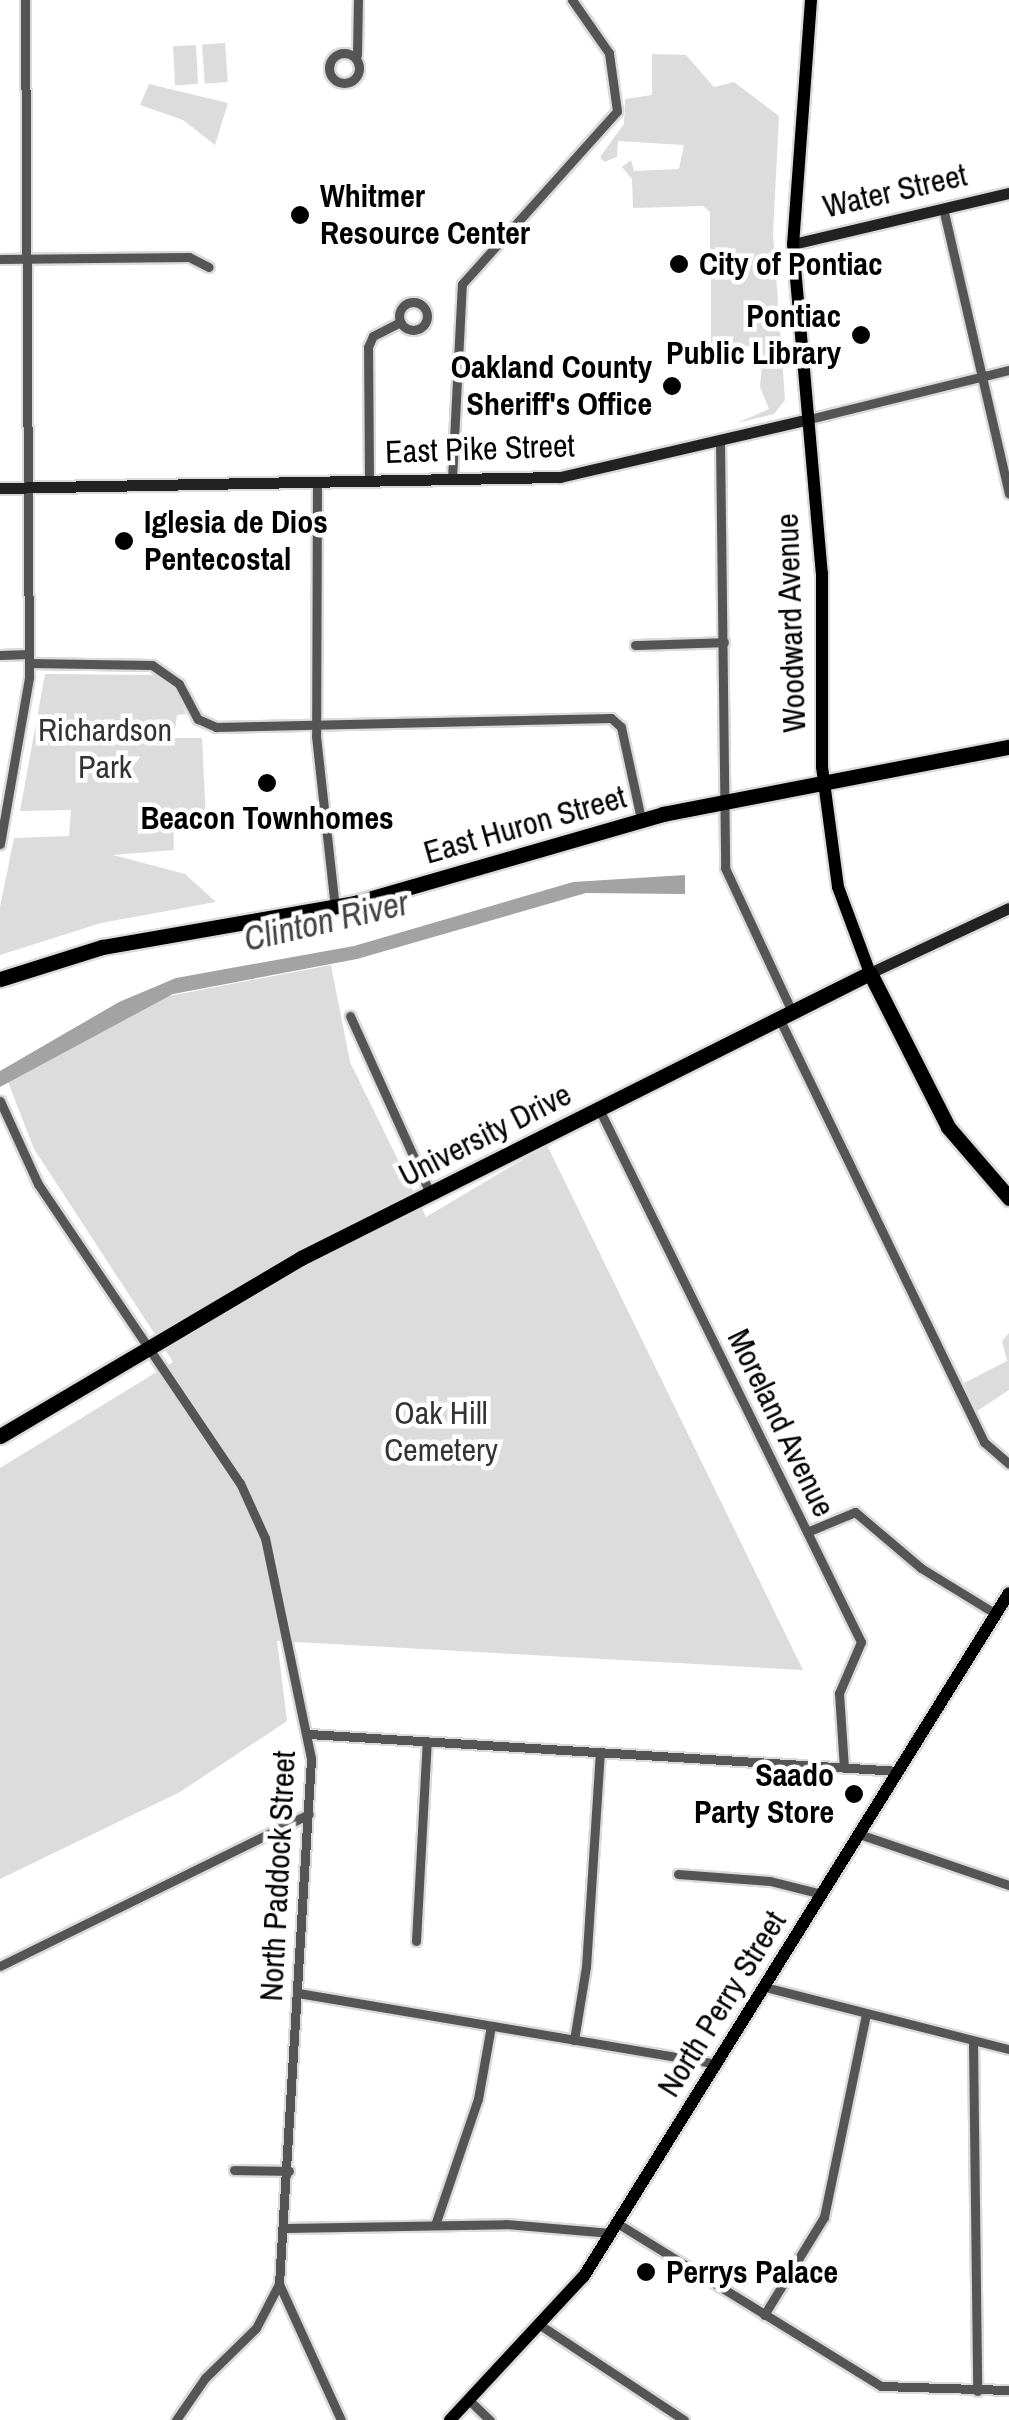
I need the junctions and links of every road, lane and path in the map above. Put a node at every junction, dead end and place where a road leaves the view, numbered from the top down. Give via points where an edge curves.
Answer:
1 (24, 0) edge
2 (358, 0) edge
3 (572, 0) edge
4 (811, 0) edge
5 (357, 55) dead end
6 (1009, 193) edge
7 (943, 208) junction
8 (794, 244) junction
9 (0, 259) edge
10 (27, 259) junction
11 (209, 267) dead end
12 (400, 322) dead end
13 (1009, 370) edge
14 (982, 376) junction
15 (805, 420) junction
16 (720, 441) junction
17 (452, 479) junction
18 (369, 480) junction
19 (317, 481) junction
20 (28, 486) junction
21 (0, 488) edge
22 (1009, 492) edge
23 (724, 642) junction
24 (634, 645) dead end
25 (0, 654) edge
26 (29, 659) junction
27 (317, 725) junction
28 (1009, 747) edge
29 (824, 786) junction
30 (725, 802) junction
31 (3, 817) edge
32 (640, 819) junction
33 (0, 844) edge
34 (335, 907) junction
35 (1009, 908) edge
36 (870, 973) junction
37 (0, 979) edge
38 (786, 1015) junction
39 (350, 1016) dead end
40 (0, 1101) edge
41 (599, 1109) junction
42 (430, 1194) junction
43 (1009, 1198) edge
44 (149, 1350) junction
45 (0, 1436) edge
46 (1009, 1464) edge
47 (807, 1532) junction
48 (1009, 1594) edge
49 (996, 1614) junction
50 (309, 1734) junction
51 (428, 1742) junction
52 (600, 1752) junction
53 (844, 1768) junction
54 (898, 1771) junction
55 (309, 1814) junction
56 (859, 1834) junction
57 (678, 1874) dead end
58 (1009, 1885) edge
59 (822, 1894) junction
60 (416, 1941) dead end
61 (0, 1966) edge
62 (765, 1987) junction
63 (298, 1994) junction
64 (866, 2014) junction
65 (490, 2026) junction
66 (574, 2040) junction
67 (973, 2041) junction
68 (1009, 2049) edge
69 (717, 2064) junction
70 (234, 2170) dead end
71 (289, 2171) junction
72 (434, 2226) junction
73 (286, 2228) junction
74 (614, 2228) junction
75 (279, 2284) junction
76 (764, 2314) junction
77 (543, 2327) junction
78 (976, 2390) junction
79 (1009, 2390) edge
80 (470, 2400) junction
81 (176, 2420) edge
82 (340, 2420) edge
83 (450, 2420) edge
84 (490, 2420) edge
85 (684, 2420) edge

1 - 10 street
2 - 5 street
3 - 17 street via 606,48 617,111 461,287
4 - 8 main road, Woodward Avenue
6 - 7 street, Water Street
7 - 8 street, Water Street
7 - 14 street
8 - 15 main road, Woodward Avenue
9 - 10 street
10 - 11 street via 188,257
10 - 20 street
12 - 18 street via 373,336 368,348
13 - 14 street, East Pike Street
14 - 15 street, East Pike Street
14 - 22 street
15 - 16 street, East Pike Street
15 - 29 main road, Woodward Avenue via 822,574
16 - 17 street, East Pike Street via 577,474
16 - 23 street
17 - 18 street, East Pike Street
18 - 19 street, East Pike Street
19 - 20 street, East Pike Street
19 - 27 street
20 - 21 street, East Pike Street
20 - 26 street
23 - 24 street
23 - 30 street
25 - 26 street
26 - 27 street via 143,663 174,678 196,717 210,726
26 - 31 street
27 - 32 street via 611,718 621,728
27 - 34 street
28 - 29 highway, East Huron Street
29 - 30 highway, East Huron Street
29 - 36 main road, Woodward Avenue via 838,887
30 - 32 highway, East Huron Street
30 - 38 street via 726,875
31 - 33 street
32 - 34 highway, East Huron Street
34 - 37 highway, East Huron Street via 102,948
35 - 36 street, University Drive
36 - 38 highway, University Drive
36 - 43 highway, Woodward Avenue via 948,1127
38 - 41 highway, University Drive
38 - 46 street via 986,1446
39 - 42 street
40 - 44 street, North Paddock Street via 35,1178
41 - 42 highway, University Drive
41 - 47 street, Moreland Avenue
42 - 44 highway, University Drive via 255,1284
44 - 45 highway, University Drive
44 - 50 street, North Paddock Street via 259,1519
47 - 49 street via 855,1512 922,1570
47 - 53 street, Moreland Avenue via 861,1644 839,1694
48 - 49 main road, North Perry Street
49 - 54 main road, North Perry Street
50 - 51 street
50 - 55 street, North Paddock Street
51 - 52 street
51 - 60 street
52 - 53 street
52 - 66 street via 586,1968
53 - 54 street
54 - 56 main road, North Perry Street
55 - 61 street
55 - 63 street, North Paddock Street
56 - 58 street
56 - 59 main road, North Perry Street
57 - 59 street via 770,1880
59 - 62 main road, North Perry Street
62 - 64 street
62 - 69 main road, North Perry Street
63 - 65 street
63 - 71 street, North Paddock Street
64 - 67 street
64 - 76 street via 823,2219
65 - 66 street
65 - 72 street via 478,2099
66 - 69 street
67 - 68 street
67 - 78 street
69 - 74 main road, North Perry Street
70 - 71 street
71 - 73 street, North Paddock Street
72 - 73 street
72 - 74 street
73 - 75 street, North Paddock Street
74 - 76 street
74 - 77 main road, North Perry Street
75 - 81 street via 256,2328 205,2378
75 - 82 street
76 - 78 street via 885,2388
77 - 80 main road, North Perry Street
77 - 85 street
78 - 79 street
80 - 83 main road, North Perry Street
80 - 84 street

